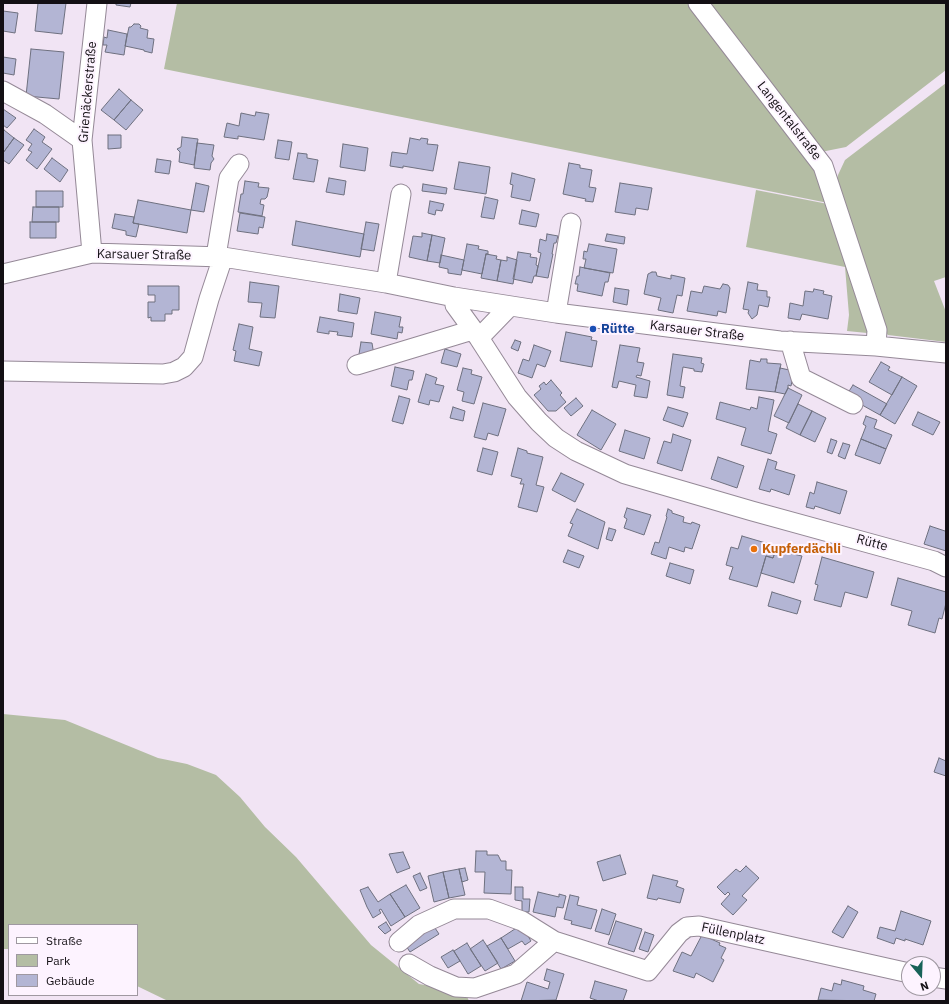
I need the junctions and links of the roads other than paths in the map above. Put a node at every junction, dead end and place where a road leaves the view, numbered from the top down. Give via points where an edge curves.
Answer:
1 (97, 3) edge
2 (698, 3) edge
3 (3, 91) edge
4 (82, 140) junction
5 (239, 164) dead end
6 (401, 194) dead end
7 (571, 223) dead end
8 (92, 253) junction
9 (220, 257) junction
10 (3, 274) edge
11 (386, 283) junction
12 (454, 297) junction
13 (510, 306) junction
14 (556, 313) junction
15 (475, 333) junction
16 (790, 341) junction
17 (876, 346) junction
18 (946, 353) edge
19 (357, 365) dead end
20 (3, 371) edge
21 (853, 404) dead end
22 (946, 567) edge
23 (554, 941) junction
24 (399, 942) dead end
25 (409, 964) dead end
26 (901, 971) edge

1 - 4 street, Grienäckerstraße
2 - 17 street, Langentalstraße via 823,166 876,330
3 - 4 street via 45,114
4 - 8 street, Grienäckerstraße
5 - 9 street via 229,178
6 - 11 street
7 - 14 street
8 - 9 street, Karsauer Straße
8 - 10 street, Karsauer Straße
9 - 11 street, Karsauer Straße
9 - 20 street via 193,357 184,367 163,374
11 - 12 street, Karsauer Straße
12 - 13 street, Karsauer Straße
12 - 15 street, Rütte via 455,305
13 - 14 street, Karsauer Straße
13 - 15 street
14 - 16 street, Karsauer Straße
15 - 19 street via 466,332
15 - 22 street, Rütte via 517,397 556,438 576,451 625,474 934,560
16 - 17 street, Karsauer Straße
16 - 21 street via 801,378
17 - 18 street, Karsauer Straße
23 - 24 street, Füllenplatz via 522,921 490,909 454,909 419,925
23 - 25 street via 516,974 475,988 456,987
23 - 26 street, Füllenplatz via 648,971 679,933 687,927 699,926

